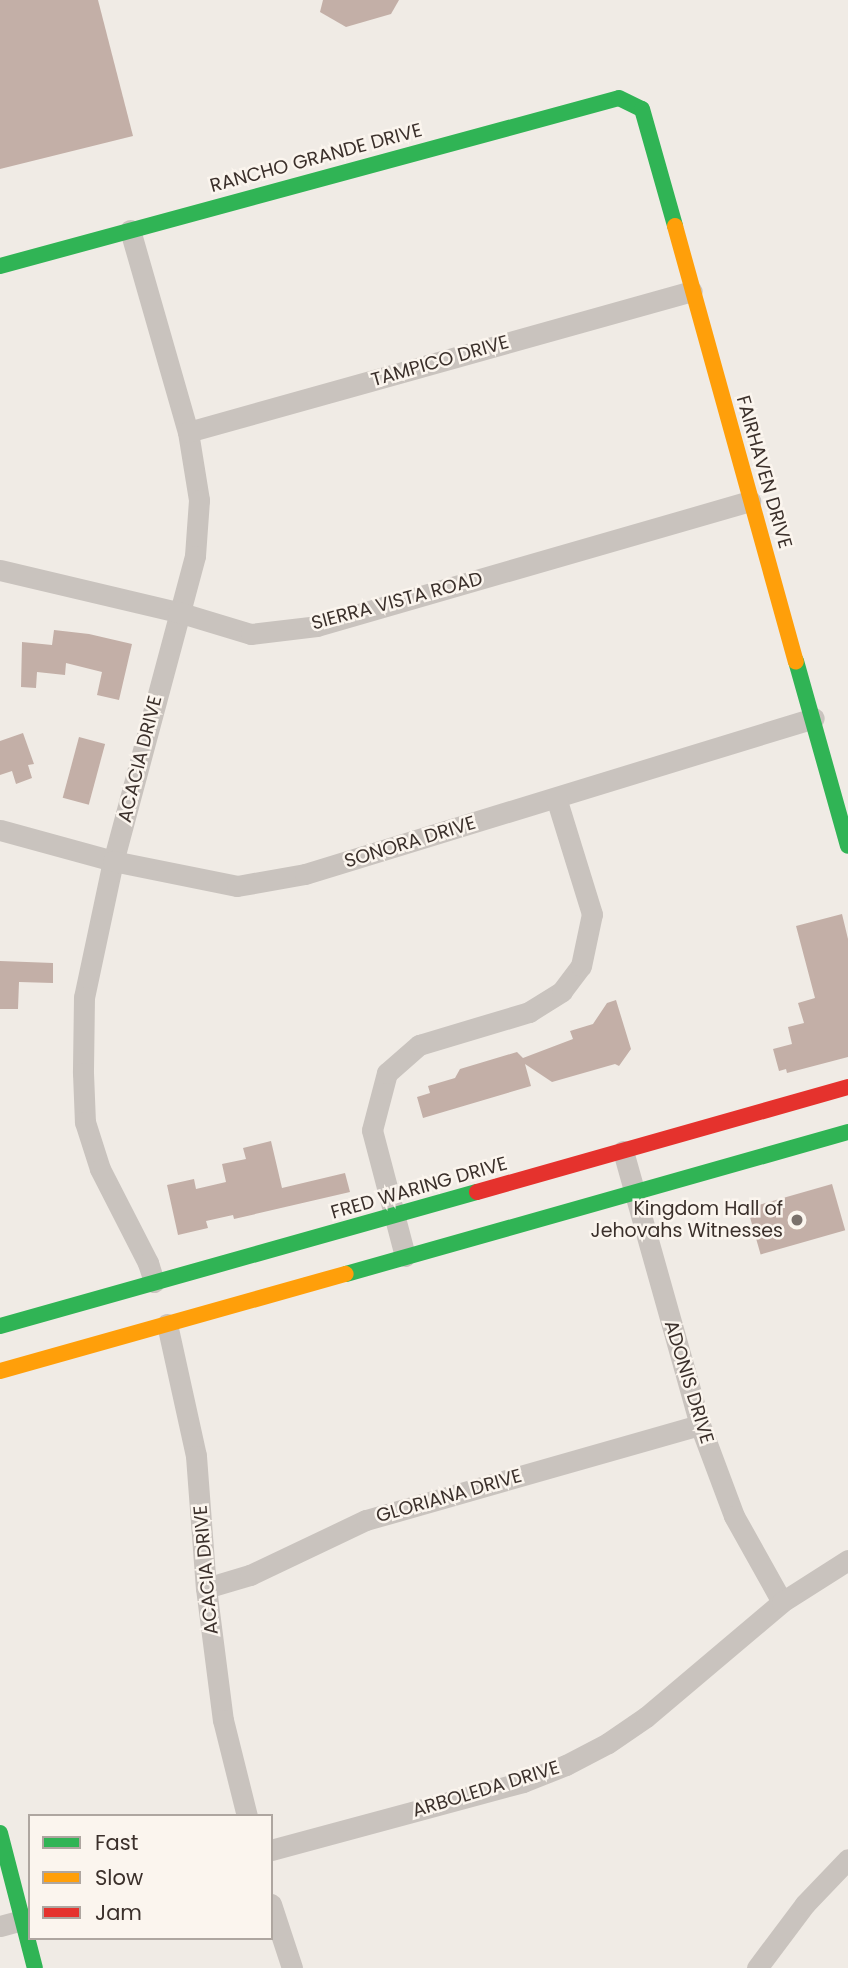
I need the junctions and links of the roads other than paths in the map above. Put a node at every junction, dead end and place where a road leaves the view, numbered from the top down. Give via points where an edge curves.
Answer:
1 (642, 109) joint
2 (130, 230) junction
3 (0, 266) edge
4 (692, 291) junction
5 (188, 432) junction
6 (750, 501) junction
7 (0, 570) edge
8 (178, 612) junction
9 (814, 718) junction
10 (556, 798) junction
11 (0, 830) edge
12 (848, 846) edge
13 (113, 860) junction
14 (848, 1087) edge
15 (848, 1132) edge
16 (623, 1151) junction
17 (635, 1191) junction
18 (394, 1217) junction
19 (302, 1242) junction
20 (405, 1256) junction
21 (248, 1275) dead end
22 (154, 1282) junction
23 (145, 1306) dead end
24 (169, 1314) junction
25 (0, 1326) edge
26 (78, 1331) dead end
27 (37, 1360) junction
28 (0, 1370) edge
29 (699, 1424) junction
30 (848, 1560) edge
31 (206, 1588) junction
32 (782, 1602) junction
33 (246, 1814) edge
34 (0, 1833) edge
35 (273, 1849) edge
36 (848, 1859) edge
37 (273, 1910) edge
38 (26, 1919) edge
39 (0, 1926) edge
40 (30, 1940) edge
41 (35, 1968) edge
42 (292, 1968) edge
43 (756, 1968) edge

1 - 2 main road, RANCHO GRANDE DRIVE via 619,98
1 - 4 main road, FAIRHAVEN DRIVE
2 - 3 main road, RANCHO GRANDE DRIVE
2 - 5 street, ACACIA DRIVE
4 - 5 street, TAMPICO DRIVE
4 - 6 main road, FAIRHAVEN DRIVE
5 - 8 street, ACACIA DRIVE via 199,500 195,556
6 - 8 street, SIERRA VISTA ROAD via 317,626 251,634
6 - 9 main road, FAIRHAVEN DRIVE
7 - 8 street, SIERRA VISTA ROAD
8 - 13 street, ACACIA DRIVE
9 - 10 street, SONORA DRIVE
9 - 12 main road, FAIRHAVEN DRIVE
10 - 13 street, SONORA DRIVE via 305,874 237,886
10 - 18 street via 592,914 581,966 562,991 528,1012 419,1045 387,1073 372,1130
11 - 13 street, SONORA DRIVE
13 - 22 street, ACACIA DRIVE via 84,997 85,1122 100,1169
14 - 16 main road, FRED WARING DRIVE
15 - 17 main road
16 - 17 street, ADONIS DRIVE
16 - 18 main road, FRED WARING DRIVE
17 - 20 main road
17 - 29 street, ADONIS DRIVE
18 - 19 main road, FRED WARING DRIVE
18 - 20 street
19 - 21 main road
19 - 22 main road, FRED WARING DRIVE
20 - 24 main road
22 - 23 main road
22 - 25 main road, FRED WARING DRIVE
24 - 27 main road
24 - 31 street, ACACIA DRIVE via 196,1456
26 - 27 main road
27 - 28 main road
29 - 31 street, GLORIANA DRIVE via 366,1520 250,1574
29 - 32 street, ADONIS DRIVE via 734,1516
30 - 32 street, ARBOLEDA DRIVE
31 - 33 street, ACACIA DRIVE via 223,1720
32 - 35 street, ARBOLEDA DRIVE via 646,1717 566,1765 523,1782
34 - 38 main road
36 - 43 street via 805,1904
37 - 42 street
38 - 39 street
40 - 41 main road

